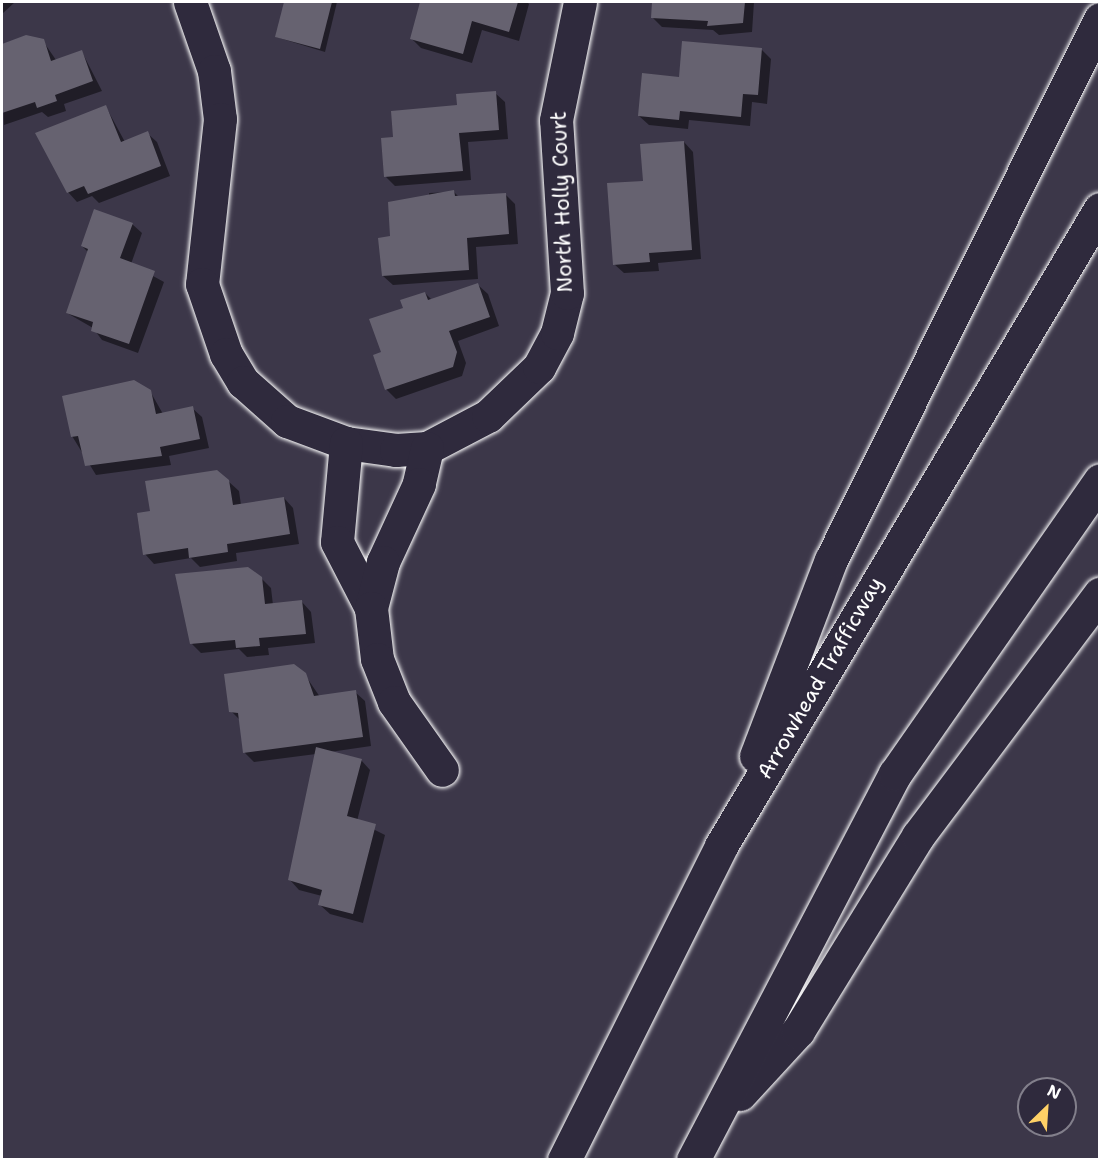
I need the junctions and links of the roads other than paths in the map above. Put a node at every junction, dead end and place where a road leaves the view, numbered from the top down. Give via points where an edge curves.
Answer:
1 (190, 2) edge
2 (580, 2) edge
3 (1100, 19) edge
4 (1100, 209) edge
5 (346, 443) junction
6 (427, 448) junction
7 (1100, 480) edge
8 (1100, 594) edge
9 (371, 608) junction
10 (442, 770) dead end
11 (721, 846) junction
12 (708, 1129) junction
13 (564, 1160) edge
14 (693, 1160) edge

1 - 5 main road, North Holly Court via 214,71 220,119 202,284 211,322 243,382 265,404 311,433
2 - 6 main road, North Holly Court via 556,120 567,293 557,333 515,394 461,435
3 - 11 main road via 831,560
4 - 11 main road, Arrowhead Trafficway
5 - 6 main road, North Holly Court via 369,449
5 - 9 main road via 337,542
6 - 9 main road via 419,484 383,562
7 - 12 main road via 895,774
8 - 12 main road via 918,836 798,1031
9 - 10 main road via 377,659 394,702
11 - 13 main road, Arrowhead Trafficway
12 - 14 main road

